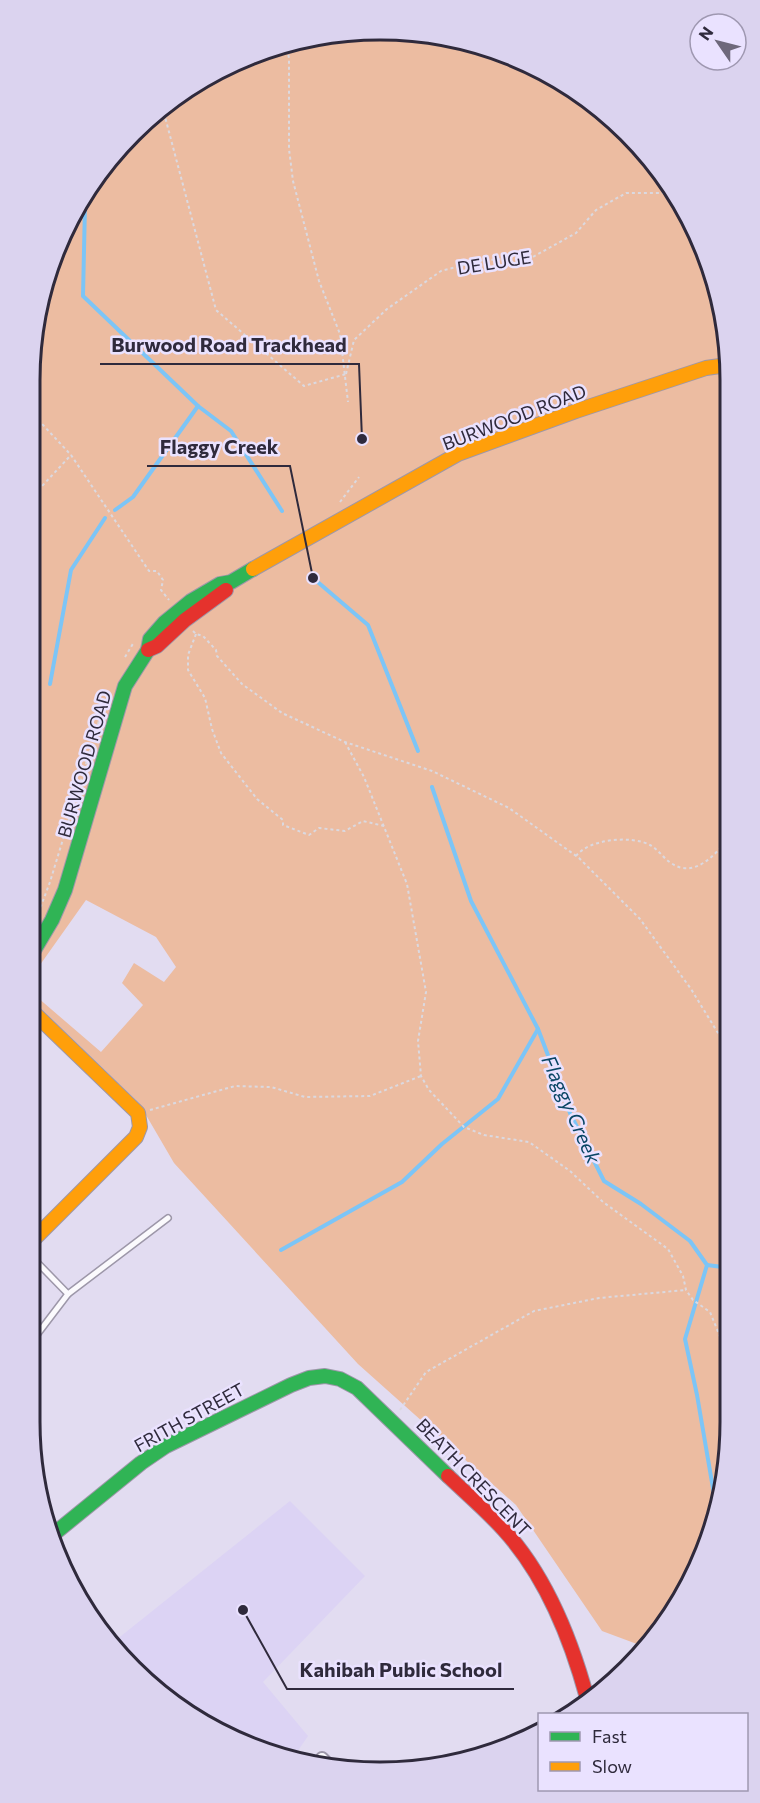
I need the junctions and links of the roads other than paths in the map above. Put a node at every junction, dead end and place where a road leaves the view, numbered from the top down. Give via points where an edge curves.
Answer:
1 (719, 366) edge
2 (40, 940) edge
3 (40, 1019) edge
4 (168, 1218) dead end
5 (40, 1233) edge
6 (40, 1265) edge
7 (68, 1294) junction
8 (40, 1331) edge
9 (330, 1375) joint
10 (58, 1530) edge
11 (586, 1693) edge

1 - 2 street, BURWOOD ROAD via 576,411 458,454 231,582 220,584 150,639 148,650 125,686 65,890
3 - 5 street via 139,1120 136,1137
4 - 7 lane
6 - 7 lane
7 - 8 lane
9 - 10 street, FRITH STREET via 291,1385 166,1446
9 - 11 street, BEATH CRESCENT via 345,1379 393,1420 520,1549 571,1641

